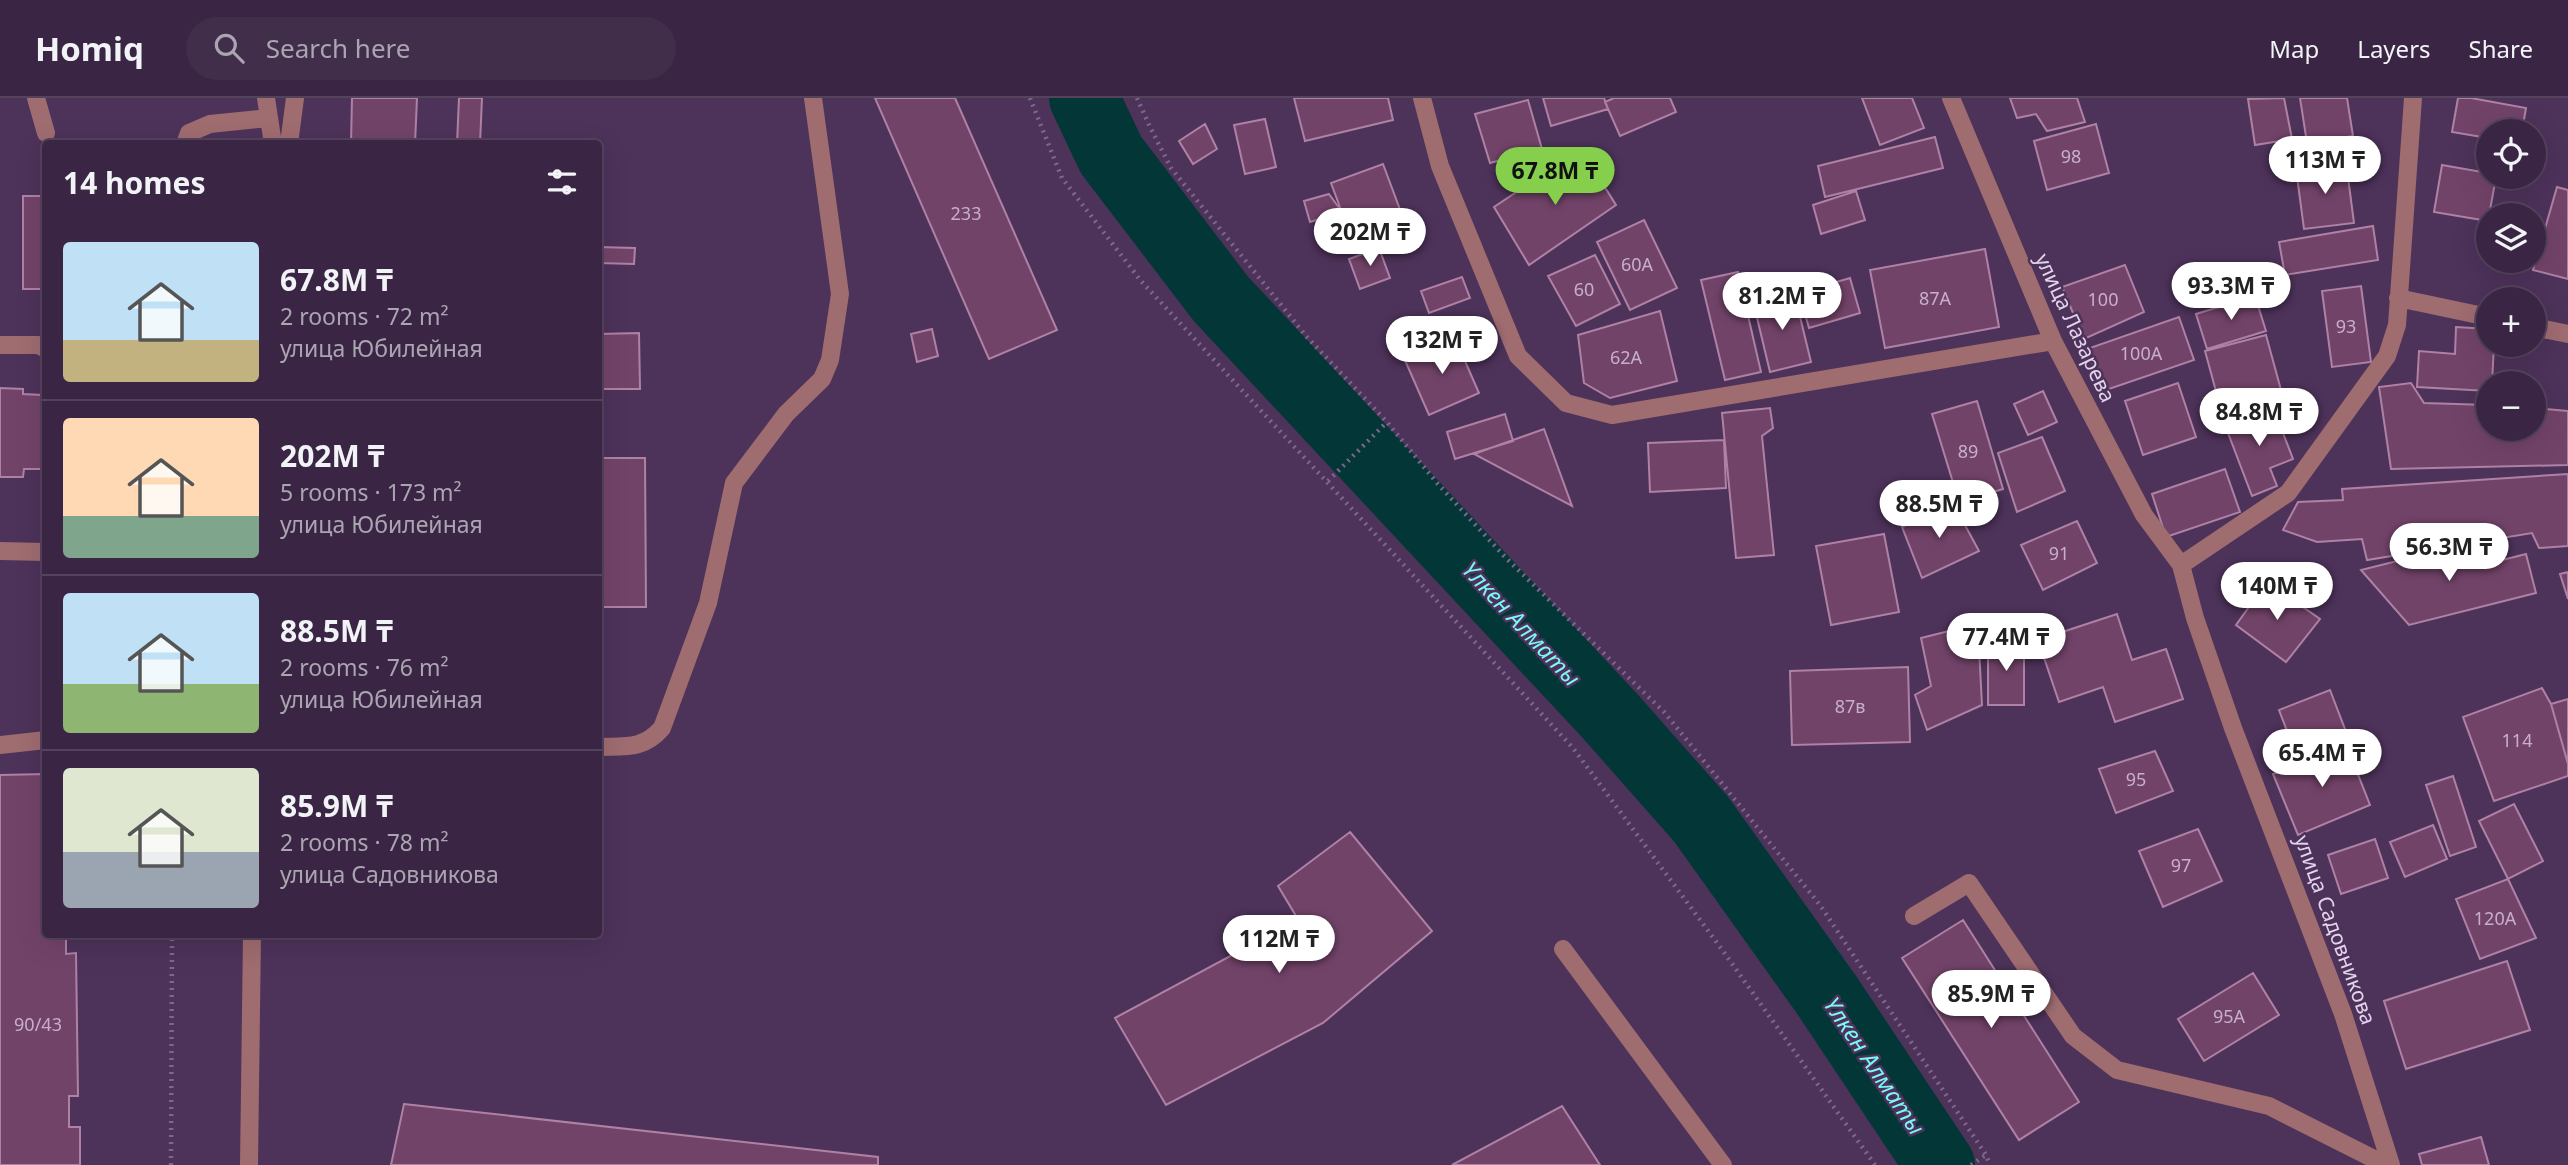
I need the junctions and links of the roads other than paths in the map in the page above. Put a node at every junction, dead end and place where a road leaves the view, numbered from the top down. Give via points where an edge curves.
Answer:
1 (36, 98) edge
2 (266, 98) edge
3 (295, 98) edge
4 (813, 98) edge
5 (1422, 98) edge
6 (1951, 98) edge
7 (2413, 98) edge
8 (269, 118) junction
9 (46, 133) dead end
10 (186, 140) edge
11 (272, 140) edge
12 (290, 140) edge
13 (2398, 298) junction
14 (2476, 314) edge
15 (2546, 329) edge
16 (2568, 334) edge
17 (2053, 341) junction
18 (0, 345) edge
19 (42, 347) edge
20 (0, 551) edge
21 (42, 552) edge
22 (2181, 565) junction
23 (42, 740) edge
24 (0, 745) edge
25 (602, 747) edge
26 (1914, 916) dead end
27 (252, 938) edge
28 (1563, 949) dead end
29 (249, 1165) edge
30 (1723, 1165) edge
31 (2389, 1165) edge

1 - 9 street
2 - 8 street
3 - 12 street
4 - 25 street via 840,293 830,360 822,379 786,414 734,483 708,603 662,728 641,745
5 - 17 street via 1440,166 1518,356 1566,403 1612,415
6 - 17 street, улица Лазарева
7 - 13 street
8 - 10 street via 210,124 189,133
8 - 11 street
13 - 14 street
13 - 22 street via 2397,325 2387,356 2288,493
15 - 16 street
17 - 22 street, улица Лазарева via 2144,515
18 - 19 street
20 - 21 street
22 - 31 street, улица Садовникова via 2229,716 2343,1014
23 - 24 street
26 - 31 street via 1969,883 2073,1035 2118,1070 2269,1106
27 - 29 street
28 - 30 street

